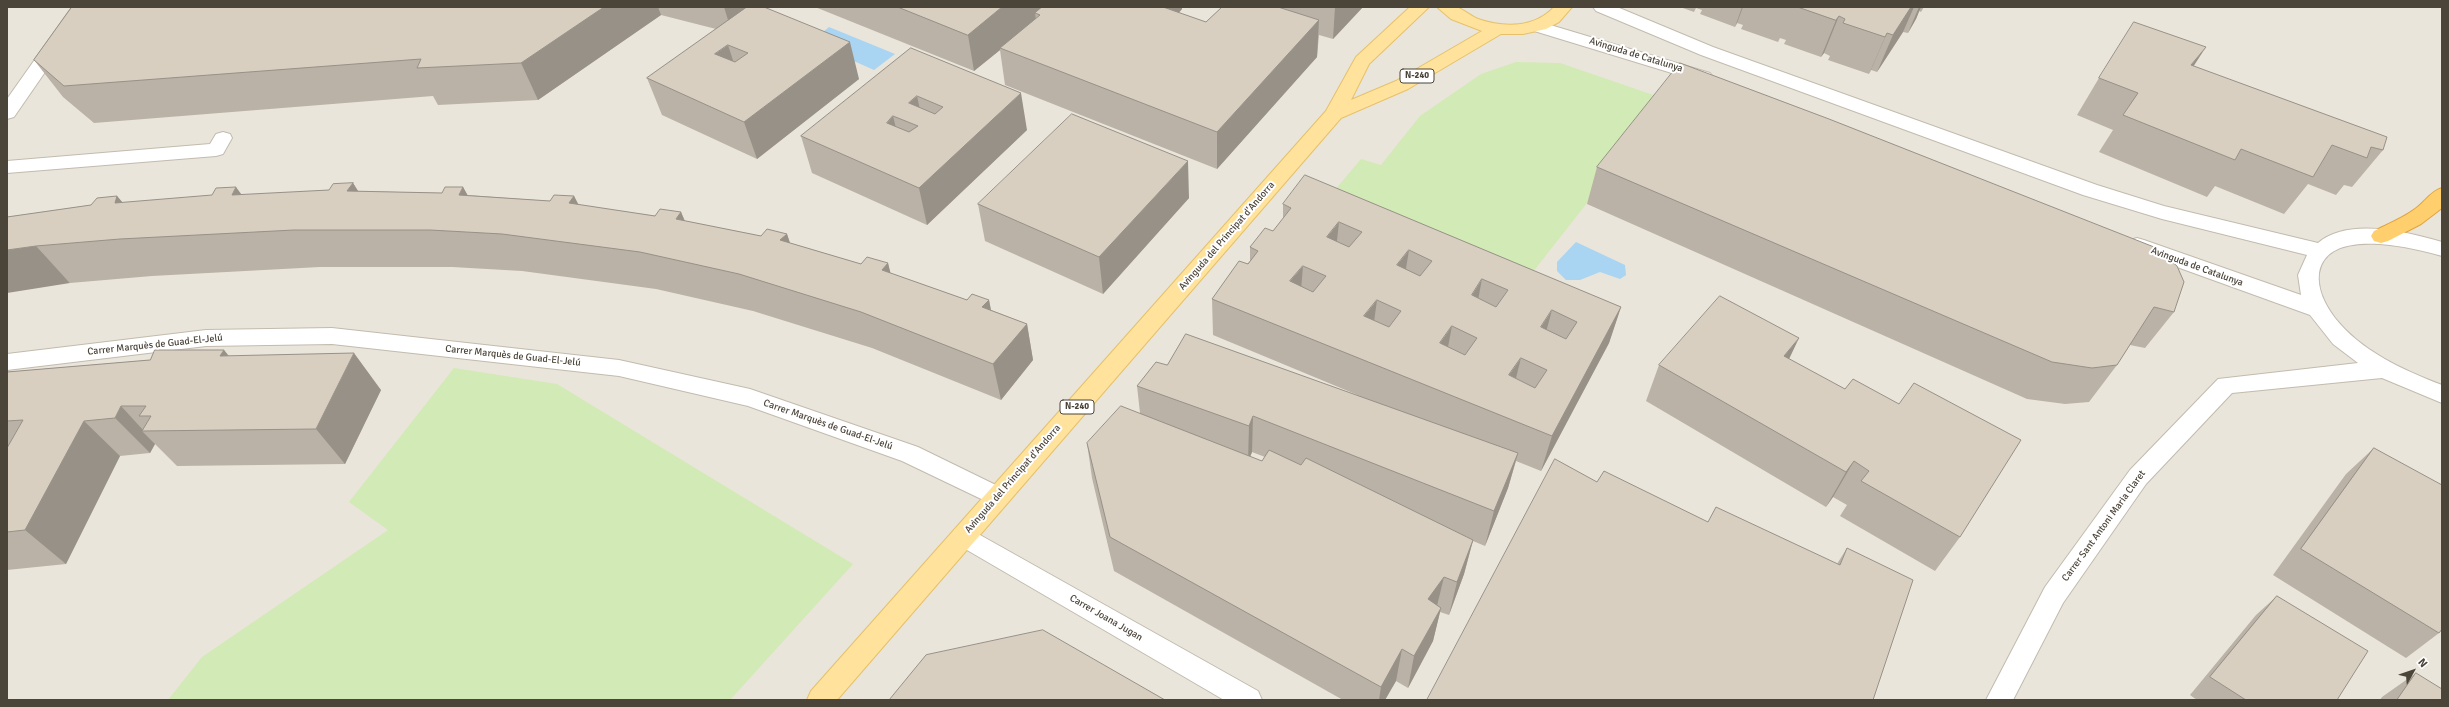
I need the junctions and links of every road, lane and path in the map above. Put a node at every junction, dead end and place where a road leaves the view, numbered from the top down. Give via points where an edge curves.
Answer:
1 (81, 7) edge
2 (1420, 7) edge
3 (1446, 7) edge
4 (1563, 7) edge
5 (1602, 7) edge
6 (1537, 26) junction
7 (1497, 29) junction
8 (1719, 83) edge
9 (7, 113) edge
10 (1334, 114) junction
11 (7, 155) edge
12 (7, 167) edge
13 (2442, 195) edge
14 (2380, 236) junction
15 (2120, 238) edge
16 (2442, 249) edge
17 (2320, 251) junction
18 (2317, 309) junction
19 (7, 362) edge
20 (2386, 369) junction
21 (2442, 394) edge
22 (998, 497) junction
23 (964, 536) junction
24 (820, 700) edge
25 (1249, 700) edge
26 (1999, 700) edge

1 - 9 street
2 - 10 main road, Avinguda del Principat d'Andorra / N-240 via 1362,61
3 - 7 main road via 1465,20
4 - 6 main road via 1554,17
5 - 17 street via 1707,51 2090,190 2162,212
6 - 7 main road
6 - 8 street, Avinguda de Catalunya via 1611,47
7 - 10 main road, Avinguda del Principat d'Andorra / N-240 via 1402,85
10 - 22 main road, Avinguda del Principat d'Andorra / N-240
11 - 12 street via 223,138 216,150
13 - 14 highway via 2412,221
14 - 16 street
14 - 17 street via 2345,239
15 - 18 street, Avinguda de Catalunya via 2171,259
17 - 18 street via 2311,262 2308,276 2309,291
18 - 20 street via 2344,340
19 - 22 street, Carrer Marquès de Guad-El-Jelú via 206,338 332,336 619,368 750,398 910,454
20 - 21 street
20 - 26 street, Carrer Sant Antoni Maria Claret via 2226,385 2138,477 2054,594
22 - 23 main road, Avinguda del Principat d'Andorra / N-240
23 - 24 main road, Avinguda del Principat d'Andorra / N-240
23 - 25 street, Carrer Joana Jugan

